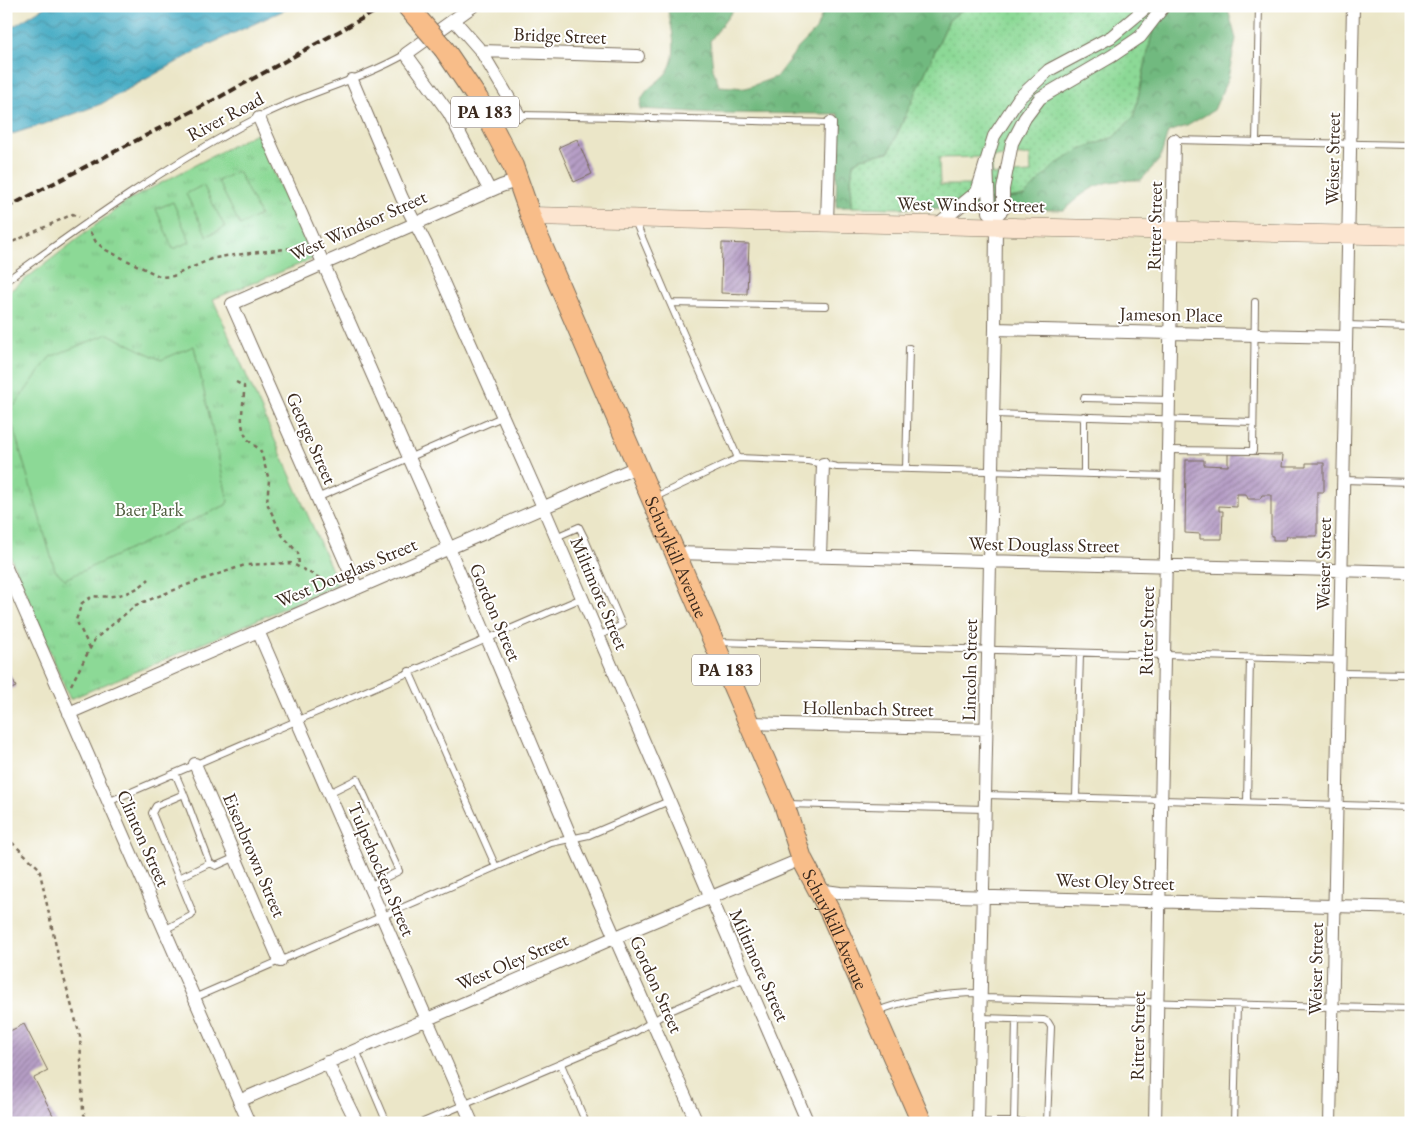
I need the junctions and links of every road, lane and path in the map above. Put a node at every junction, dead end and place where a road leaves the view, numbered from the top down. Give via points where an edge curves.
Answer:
1 (407, 6) edge
2 (472, 6) edge
3 (1144, 6) edge
4 (1164, 6) edge
5 (1258, 6) edge
6 (1353, 6) edge
7 (454, 20) junction
8 (481, 52) junction
9 (406, 54) junction
10 (638, 56) dead end
11 (352, 80) junction
12 (519, 115) joint
13 (259, 118) junction
14 (830, 123) joint
15 (1174, 140) joint
16 (1256, 142) junction
17 (1351, 144) junction
18 (1411, 145) edge
19 (987, 163) junction
20 (503, 185) junction
21 (531, 216) junction
22 (633, 218) junction
23 (828, 222) junction
24 (996, 222) junction
25 (415, 223) junction
26 (85, 224) junction
27 (938, 224) junction
28 (1172, 230) junction
29 (1349, 234) junction
30 (1411, 236) edge
31 (6, 245) edge
32 (314, 245) junction
33 (323, 264) junction
34 (6, 280) edge
35 (1255, 302) dead end
36 (670, 303) junction
37 (232, 304) joint
38 (826, 306) dead end
39 (1411, 327) edge
40 (995, 329) junction
41 (1346, 331) junction
42 (1170, 333) junction
43 (1255, 335) junction
44 (909, 348) dead end
45 (236, 382) dead end
46 (1084, 398) dead end
47 (1170, 400) junction
48 (994, 414) junction
49 (502, 416) junction
50 (1084, 416) junction
51 (1169, 418) junction
52 (1254, 422) junction
53 (1169, 450) junction
54 (409, 458) junction
55 (738, 458) junction
56 (823, 464) junction
57 (639, 466) junction
58 (906, 469) junction
59 (992, 471) junction
60 (1084, 473) junction
61 (1168, 476) junction
62 (1344, 480) junction
63 (1411, 482) edge
64 (317, 498) junction
65 (653, 499) junction
66 (543, 507) junction
67 (556, 537) junction
68 (449, 548) junction
69 (676, 553) junction
70 (820, 557) junction
71 (990, 561) junction
72 (1166, 566) junction
73 (299, 567) junction
74 (6, 568) edge
75 (1342, 570) junction
76 (1411, 572) edge
77 (149, 579) dead end
78 (352, 590) junction
79 (582, 598) junction
80 (258, 631) junction
81 (598, 636) junction
82 (486, 638) junction
83 (714, 642) junction
84 (90, 648) junction
85 (988, 651) junction
86 (1080, 654) junction
87 (1164, 656) junction
88 (1250, 658) junction
89 (1340, 666) junction
90 (409, 671) junction
91 (1411, 674) edge
92 (63, 700) junction
93 (69, 713) junction
94 (297, 720) junction
95 (749, 723) junction
96 (987, 729) junction
97 (195, 764) junction
98 (175, 772) junction
99 (329, 793) junction
100 (184, 794) junction
101 (985, 795) junction
102 (1076, 798) junction
103 (1161, 800) junction
104 (669, 801) junction
105 (108, 802) junction
106 (1246, 802) junction
107 (784, 804) junction
108 (1337, 806) junction
109 (1411, 807) edge
110 (985, 810) junction
111 (6, 836) edge
112 (573, 839) junction
113 (236, 857) junction
114 (802, 860) junction
115 (210, 863) junction
116 (496, 867) junction
117 (179, 878) junction
118 (369, 886) junction
119 (818, 890) junction
120 (983, 896) junction
121 (710, 898) junction
122 (1159, 901) junction
123 (1335, 906) junction
124 (1411, 908) edge
125 (382, 917) junction
126 (164, 930) junction
127 (616, 937) junction
128 (280, 961) junction
129 (745, 978) junction
130 (981, 995) junction
131 (194, 998) junction
132 (1156, 1002) junction
133 (1237, 1004) junction
134 (1333, 1007) junction
135 (1411, 1009) edge
136 (874, 1012) junction
137 (980, 1018) junction
138 (427, 1019) junction
139 (1016, 1019) junction
140 (652, 1022) junction
141 (356, 1050) junction
142 (327, 1062) junction
143 (561, 1064) junction
144 (238, 1101) junction
145 (465, 1105) junction
146 (978, 1122) edge
147 (1014, 1122) edge
148 (87, 1123) edge
149 (249, 1123) edge
150 (357, 1123) edge
151 (387, 1123) edge
152 (421, 1123) edge
153 (472, 1123) edge
154 (586, 1123) edge
155 (697, 1123) edge
156 (808, 1123) edge
157 (922, 1123) edge
158 (1154, 1123) edge
159 (1234, 1123) edge
160 (1330, 1123) edge

1 - 20 main road, Schuylkill Avenue / PA 183, bridge via 444,49 478,100
2 - 7 street, River Road
3 - 19 street, Lincoln Street via 1111,37 1049,70 1019,98 994,136
4 - 24 street, Lincoln Street via 1140,37 1040,98 1012,143 1003,189 1003,209
5 - 16 lane
6 - 17 street, Weiser Street
7 - 8 street
7 - 9 street, River Road
8 - 10 street, Bridge Street
8 - 12 street
9 - 11 lane, River Road
9 - 20 street, Schuylkill Avenue
11 - 13 lane, River Road via 304,96
11 - 25 street, Miltimore Street
12 - 14 lane
13 - 26 lane, River Road via 200,150
13 - 32 street, Gordon Street
14 - 23 street
15 - 16 lane
15 - 28 street, Ritter Street
16 - 17 lane
17 - 18 lane
17 - 29 street, Weiser Street
19 - 24 street, Lincoln Street via 989,212
19 - 27 street, Lincoln Street via 977,192
20 - 21 main road, Schuylkill Avenue / PA 183
20 - 25 street, West Windsor Street
21 - 22 main road, West Windsor Street
21 - 57 main road, Schuylkill Avenue / PA 183
22 - 23 main road, West Windsor Street
22 - 36 lane
23 - 27 main road, West Windsor Street
24 - 27 main road, West Windsor Street
24 - 28 main road, West Windsor Street
24 - 40 street, Lincoln Street
25 - 33 street, West Windsor Street
25 - 49 street, Miltimore Street
26 - 31 path via 73,214
26 - 32 path via 96,242 106,250 161,277 173,276 226,256
26 - 34 lane, River Road
28 - 29 main road, West Windsor Street
28 - 42 street, Ritter Street
29 - 30 main road, West Windsor Street
29 - 41 street, Weiser Street
32 - 33 street, Gordon Street
33 - 37 street, West Windsor Street
33 - 54 street, Gordon Street
35 - 43 lane
36 - 38 lane
36 - 55 lane
37 - 64 street, George Street
39 - 41 lane
40 - 42 street, Jameson Place
40 - 48 street, Lincoln Street
41 - 43 street, Jameson Place
41 - 62 street, Weiser Street
42 - 43 street, Jameson Place
42 - 47 street, Ritter Street
43 - 52 lane
44 - 58 lane
45 - 73 path via 244,386 240,422 252,444 260,449 268,480 267,503 282,535 298,552
46 - 47 lane
47 - 51 street, Ritter Street
48 - 50 lane
48 - 59 street, Lincoln Street
49 - 54 lane
49 - 66 street, Miltimore Street
50 - 51 lane
50 - 60 lane
51 - 52 lane
51 - 53 street, Ritter Street
52 - 53 lane via 1253,451
53 - 61 street, Ritter Street
54 - 64 lane
54 - 68 street, Gordon Street
55 - 56 lane
55 - 65 lane
56 - 58 lane
56 - 70 street
57 - 65 main road, Schuylkill Avenue / PA 183
57 - 66 street, West Douglass Street
58 - 59 lane
59 - 60 lane
59 - 71 street, Lincoln Street
60 - 61 lane
61 - 72 street, Ritter Street
62 - 63 lane
62 - 75 street, Weiser Street
64 - 78 street, George Street
65 - 69 main road, Schuylkill Avenue / PA 183
66 - 67 street, Miltimore Street
66 - 68 street, West Douglass Street
67 - 79 street, Miltimore Street
67 - 81 lane via 579,527 622,625
68 - 78 street, West Douglass Street
68 - 82 street, Gordon Street
69 - 70 street, West Douglass Street
69 - 83 main road, Schuylkill Avenue / PA 183
70 - 71 street, West Douglass Street
71 - 72 street, West Douglass Street
71 - 85 street, Lincoln Street
72 - 75 street, West Douglass Street
72 - 87 street, Ritter Street
73 - 78 path
73 - 84 path via 291,563 246,565 136,605 95,639
74 - 92 street, Clinton Street
75 - 76 street, West Douglass Street
75 - 89 street, Weiser Street
77 - 84 path via 141,587 111,598 93,596 82,604 76,620
78 - 80 street, West Douglass Street
79 - 81 street, Miltimore Street
79 - 82 lane
80 - 93 street, West Douglass Street
80 - 94 street, Tulpehocken Street
81 - 104 street, Miltimore Street
82 - 90 lane
82 - 112 street, Gordon Street
83 - 85 lane
83 - 95 main road, Schuylkill Avenue / PA 183
84 - 92 path
85 - 86 lane
85 - 96 street, Lincoln Street
86 - 87 lane
86 - 102 lane
87 - 88 lane
87 - 103 street, Ritter Street
88 - 89 lane
88 - 106 lane
89 - 91 lane
89 - 108 street, Weiser Street
90 - 94 lane
90 - 116 lane
92 - 93 street, Clinton Street
93 - 105 street, Clinton Street
94 - 97 lane
94 - 99 street, Tulpehocken Street
95 - 96 street, Hollenbach Street
95 - 107 main road, Schuylkill Avenue / PA 183
96 - 101 street, Lincoln Street
97 - 98 lane
97 - 113 street, Eisenbrown Street
98 - 100 lane
98 - 105 lane
99 - 118 street, Tulpehocken Street
99 - 118 lane via 357,779 399,870
100 - 115 lane
100 - 117 lane via 156,806 152,813
101 - 102 lane
101 - 110 street, Lincoln Street
102 - 103 lane
103 - 106 lane
103 - 122 street, Ritter Street
104 - 112 lane via 589,836
104 - 121 street, Miltimore Street
105 - 126 street, Clinton Street
106 - 108 lane
107 - 110 lane
107 - 114 main road, Schuylkill Avenue / PA 183
108 - 109 lane
108 - 123 street, Weiser Street
110 - 120 street, Lincoln Street
111 - 148 path via 39,868 80,1036 83,1111
112 - 116 lane via 551,843
112 - 127 street, Gordon Street
113 - 115 lane via 216,866
113 - 128 street, Eisenbrown Street
114 - 119 main road, Schuylkill Avenue / PA 183
114 - 121 street, West Oley Street
115 - 117 lane
116 - 125 lane
117 - 126 lane via 193,913
118 - 125 street, Tulpehocken Street
119 - 120 street, West Oley Street
119 - 136 main road, Schuylkill Avenue / PA 183
120 - 122 street, West Oley Street
120 - 130 street, Lincoln Street
121 - 127 street, West Oley Street
121 - 129 street, Miltimore Street
122 - 123 street, West Oley Street
122 - 132 street, Ritter Street
123 - 124 street, West Oley Street
123 - 134 street, Weiser Street
125 - 128 lane
125 - 138 street, Tulpehocken Street
126 - 131 street, Clinton Street
127 - 138 street, West Oley Street
127 - 140 street, Gordon Street
128 - 131 lane
129 - 140 lane
129 - 156 street, Miltimore Street
130 - 132 lane
130 - 136 lane via 948,993 898,1003
130 - 137 street, Lincoln Street
131 - 144 street, Clinton Street
132 - 133 lane
132 - 158 street, Ritter Street
133 - 134 lane
133 - 159 lane
134 - 135 lane
134 - 160 street, Weiser Street
136 - 157 main road, Schuylkill Avenue / PA 183
137 - 139 lane
137 - 146 street, Lincoln Street
138 - 141 street, West Oley Street
138 - 145 street, Tulpehocken Street
139 - 147 lane
139 - 147 lane via 1044,1020 1051,1027 1048,1118 1044,1122
140 - 143 lane
140 - 155 street, Gordon Street
141 - 142 street, West Oley Street
141 - 151 lane
142 - 144 street, West Oley Street
142 - 150 street
143 - 145 lane
143 - 154 lane
144 - 149 street, Clinton Street
145 - 152 lane
145 - 153 street, Tulpehocken Street
146 - 147 lane

